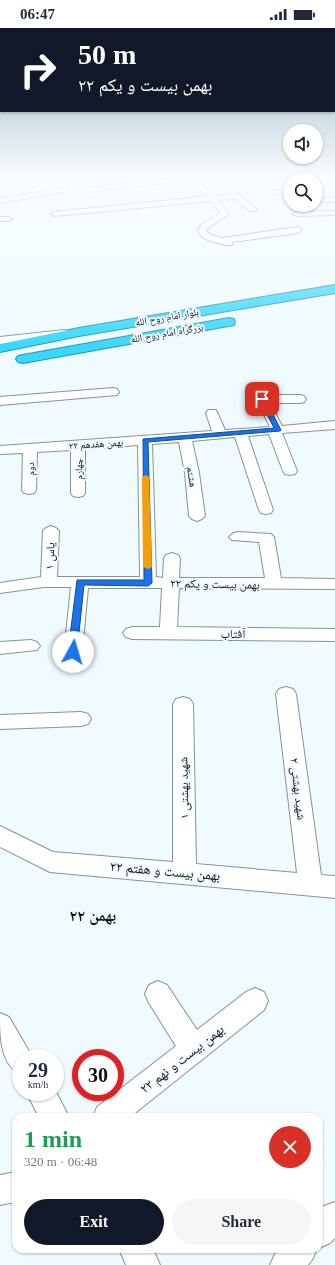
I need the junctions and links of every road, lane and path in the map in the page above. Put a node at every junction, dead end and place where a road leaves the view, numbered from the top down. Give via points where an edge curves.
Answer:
1 (206, 236) edge
2 (263, 236) edge
3 (335, 289) edge
4 (242, 320) dead end
5 (79, 332) junction
6 (0, 341) edge
7 (0, 348) edge
8 (8, 361) dead end
9 (112, 392) dead end
10 (300, 399) dead end
11 (0, 401) edge
12 (212, 413) dead end
13 (335, 425) edge
14 (276, 430) junction
15 (240, 433) junction
16 (220, 434) junction
17 (185, 437) junction
18 (145, 441) junction
19 (78, 445) junction
20 (30, 448) junction
21 (0, 450) edge
22 (290, 471) dead end
23 (29, 490) dead end
24 (78, 493) dead end
25 (266, 510) dead end
26 (197, 516) dead end
27 (51, 531) dead end
28 (237, 537) dead end
29 (172, 558) dead end
30 (49, 582) junction
31 (80, 582) junction
32 (148, 583) junction
33 (171, 583) junction
34 (274, 584) junction
35 (335, 584) edge
36 (0, 588) edge
37 (132, 633) dead end
38 (168, 634) junction
39 (335, 635) edge
40 (31, 646) dead end
41 (0, 648) edge
42 (73, 652) dead end
43 (286, 694) dead end
44 (183, 704) dead end
45 (81, 719) dead end
46 (0, 722) edge
47 (0, 836) edge
48 (185, 872) junction
49 (310, 883) junction
50 (335, 886) edge
51 (158, 994) dead end
52 (256, 1001) dead end
53 (0, 1026) edge
54 (14, 1049) edge
55 (194, 1050) junction
56 (45, 1101) edge
57 (53, 1113) edge
58 (112, 1113) edge
59 (12, 1188) edge
60 (0, 1190) edge
61 (335, 1217) edge
62 (323, 1228) edge
63 (137, 1253) edge
64 (297, 1253) edge
65 (144, 1265) edge
66 (286, 1265) edge

1 - 2 street via 225,242
3 - 5 highway, بلوار امام روح الله
4 - 8 highway, بزرگراه امام روح الله
5 - 6 main road
5 - 7 highway, بلوار امام روح الله
9 - 11 street
10 - 14 street via 262,399
12 - 16 street
13 - 14 street, ۲۲ بهمن هفدهم
14 - 15 street, ۲۲ بهمن هفدهم
14 - 22 street
15 - 16 street, ۲۲ بهمن هفدهم
15 - 25 street
16 - 17 street, ۲۲ بهمن هفدهم
17 - 18 street, ۲۲ بهمن هفدهم
17 - 26 street, هشتم
18 - 19 street, ۲۲ بهمن هفدهم
18 - 32 street
19 - 20 street, ۲۲ بهمن هفدهم
19 - 24 street, چهارم
20 - 21 street, ۲۲ بهمن هفدهم
20 - 23 street, دوم
27 - 30 street, یاس ۱
28 - 34 street via 266,537
29 - 33 street
30 - 31 street, ۲۲ بهمن بیست و یکم
30 - 36 street, ۲۲ بهمن بیست و یکم
31 - 32 street, ۲۲ بهمن بیست و یکم
31 - 42 street
32 - 33 street, ۲۲ بهمن بیست و یکم
33 - 34 street, ۲۲ بهمن بیست و یکم
33 - 38 street
34 - 35 street, ۲۲ بهمن بیست و یکم
37 - 38 street, آفتاب
38 - 39 street, آفتاب
40 - 41 street
43 - 49 street, شهید بهشتی ۲
44 - 48 street, شهید بهشتی ۱
45 - 46 street
47 - 48 street, ۲۲ بهمن بیست و هفتم via 50,862
48 - 49 street, ۲۲ بهمن بیست و هفتم
49 - 50 street, ۲۲ بهمن بیست و هفتم
51 - 55 street
52 - 55 street, ۲۲ بهمن بیست و نهم
53 - 54 street
55 - 58 street, ۲۲ بهمن بیست و نهم
56 - 57 street
59 - 60 street
61 - 62 street
63 - 65 street
64 - 66 street

